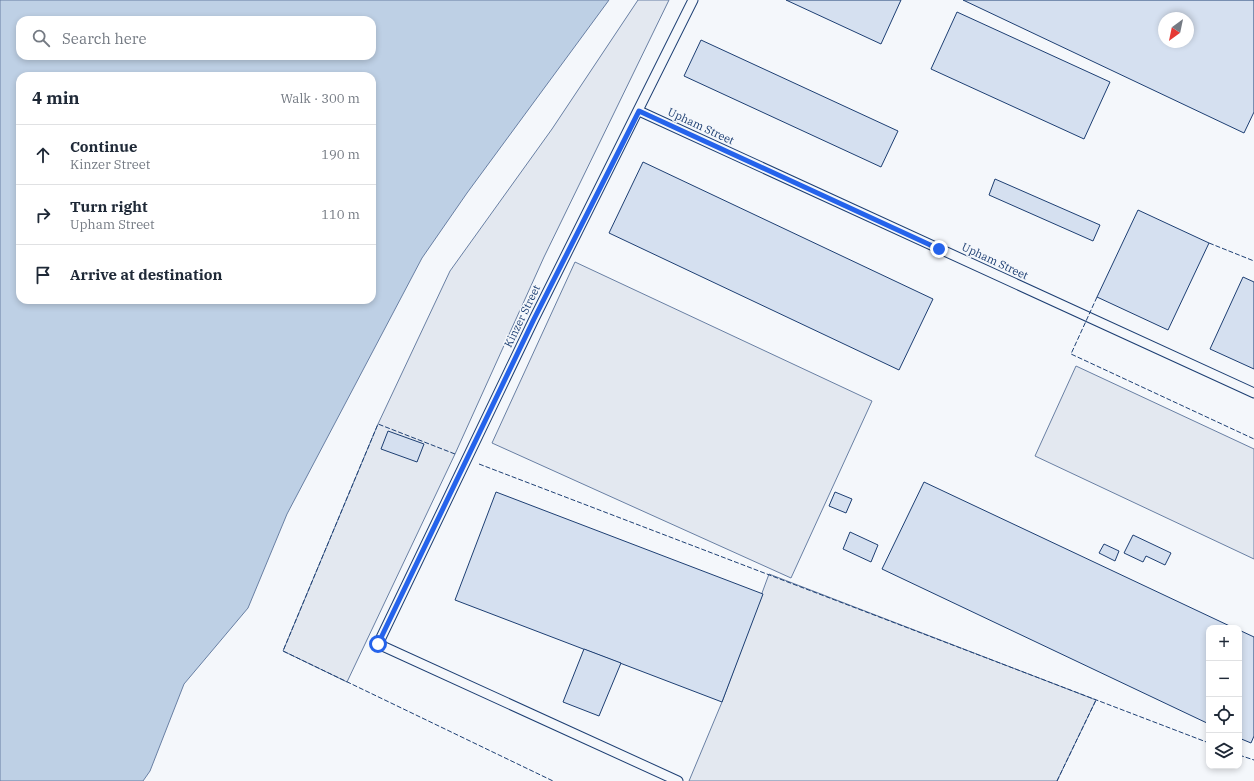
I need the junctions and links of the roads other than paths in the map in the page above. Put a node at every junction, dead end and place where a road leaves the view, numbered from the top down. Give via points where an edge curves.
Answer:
1 (693, 0) edge
2 (639, 111) junction
3 (1254, 394) edge
4 (678, 781) edge

1 - 2 lane, Kinzer Street
2 - 3 lane, Upham Street
2 - 4 lane, Kinzer Street via 537,312 378,644

